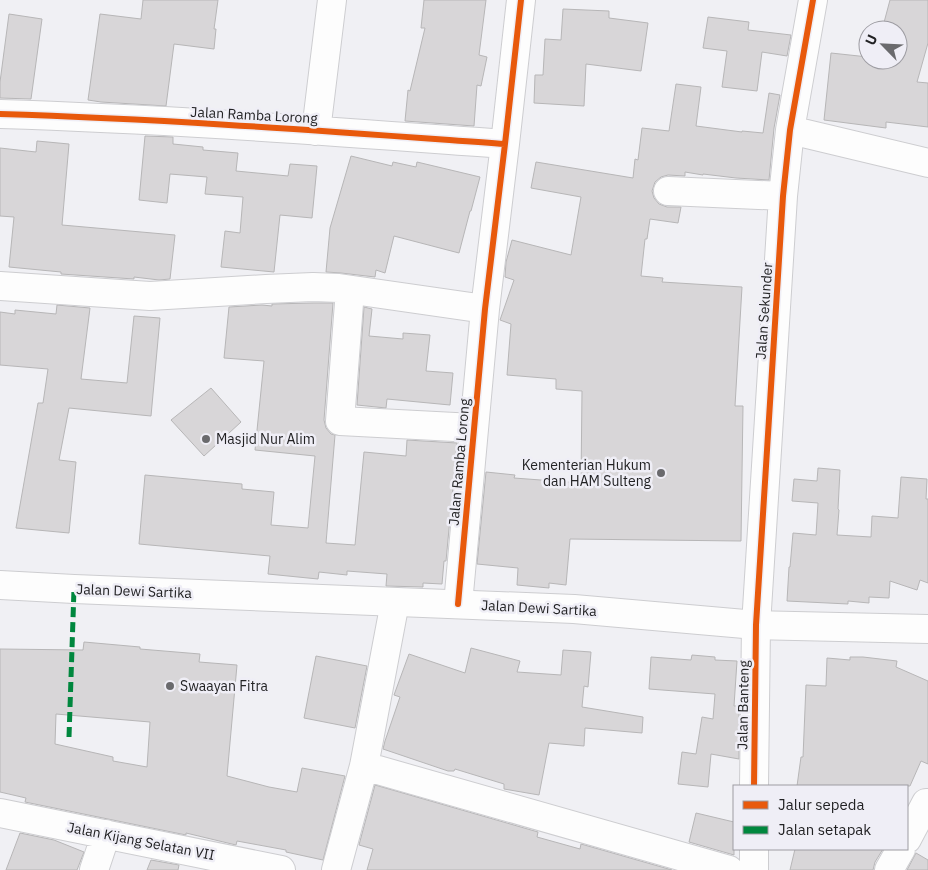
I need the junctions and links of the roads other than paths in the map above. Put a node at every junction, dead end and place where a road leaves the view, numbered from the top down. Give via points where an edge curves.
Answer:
1 (332, 0) edge
2 (521, 0) edge
3 (813, 0) edge
4 (0, 114) edge
5 (790, 130) junction
6 (316, 131) junction
7 (505, 144) junction
8 (928, 163) edge
9 (668, 191) dead end
10 (784, 196) junction
11 (0, 286) edge
12 (350, 290) junction
13 (485, 309) junction
14 (474, 428) junction
15 (0, 585) edge
16 (395, 602) junction
17 (458, 604) junction
18 (756, 625) junction
19 (928, 629) edge
20 (364, 766) junction
21 (754, 785) edge
22 (926, 803) dead end
23 (0, 813) edge
24 (106, 834) junction
25 (908, 837) edge
26 (754, 850) edge
27 (900, 850) edge
28 (94, 870) edge
29 (281, 870) edge
30 (336, 870) edge
31 (729, 870) edge
32 (754, 870) edge
33 (890, 870) edge

1 - 6 street
2 - 7 street, Jalan Ramba Lorong
3 - 5 street, Jalan Sekunder
4 - 6 street, Jalan Ramba Lorong
5 - 8 street
5 - 10 street, Jalan Sekunder
6 - 7 street, Jalan Ramba Lorong
7 - 13 street, Jalan Ramba Lorong
9 - 10 street
10 - 18 street, Jalan Sekunder
11 - 12 street via 150,296 266,289
12 - 13 street
12 - 14 street via 340,421
13 - 14 street, Jalan Ramba Lorong
14 - 17 street, Jalan Ramba Lorong
15 - 16 street, Jalan Dewi Sartika
16 - 17 street, Jalan Dewi Sartika
16 - 20 street
17 - 18 street, Jalan Dewi Sartika via 574,609
18 - 19 street, Jalan Dewi Sartika
18 - 21 street, Jalan Banteng
20 - 30 street
20 - 31 street
22 - 25 street
23 - 24 street, Jalan Kijang Selatan VII
24 - 28 street
24 - 29 street, Jalan Kijang Selatan VII
26 - 32 street
27 - 33 street

